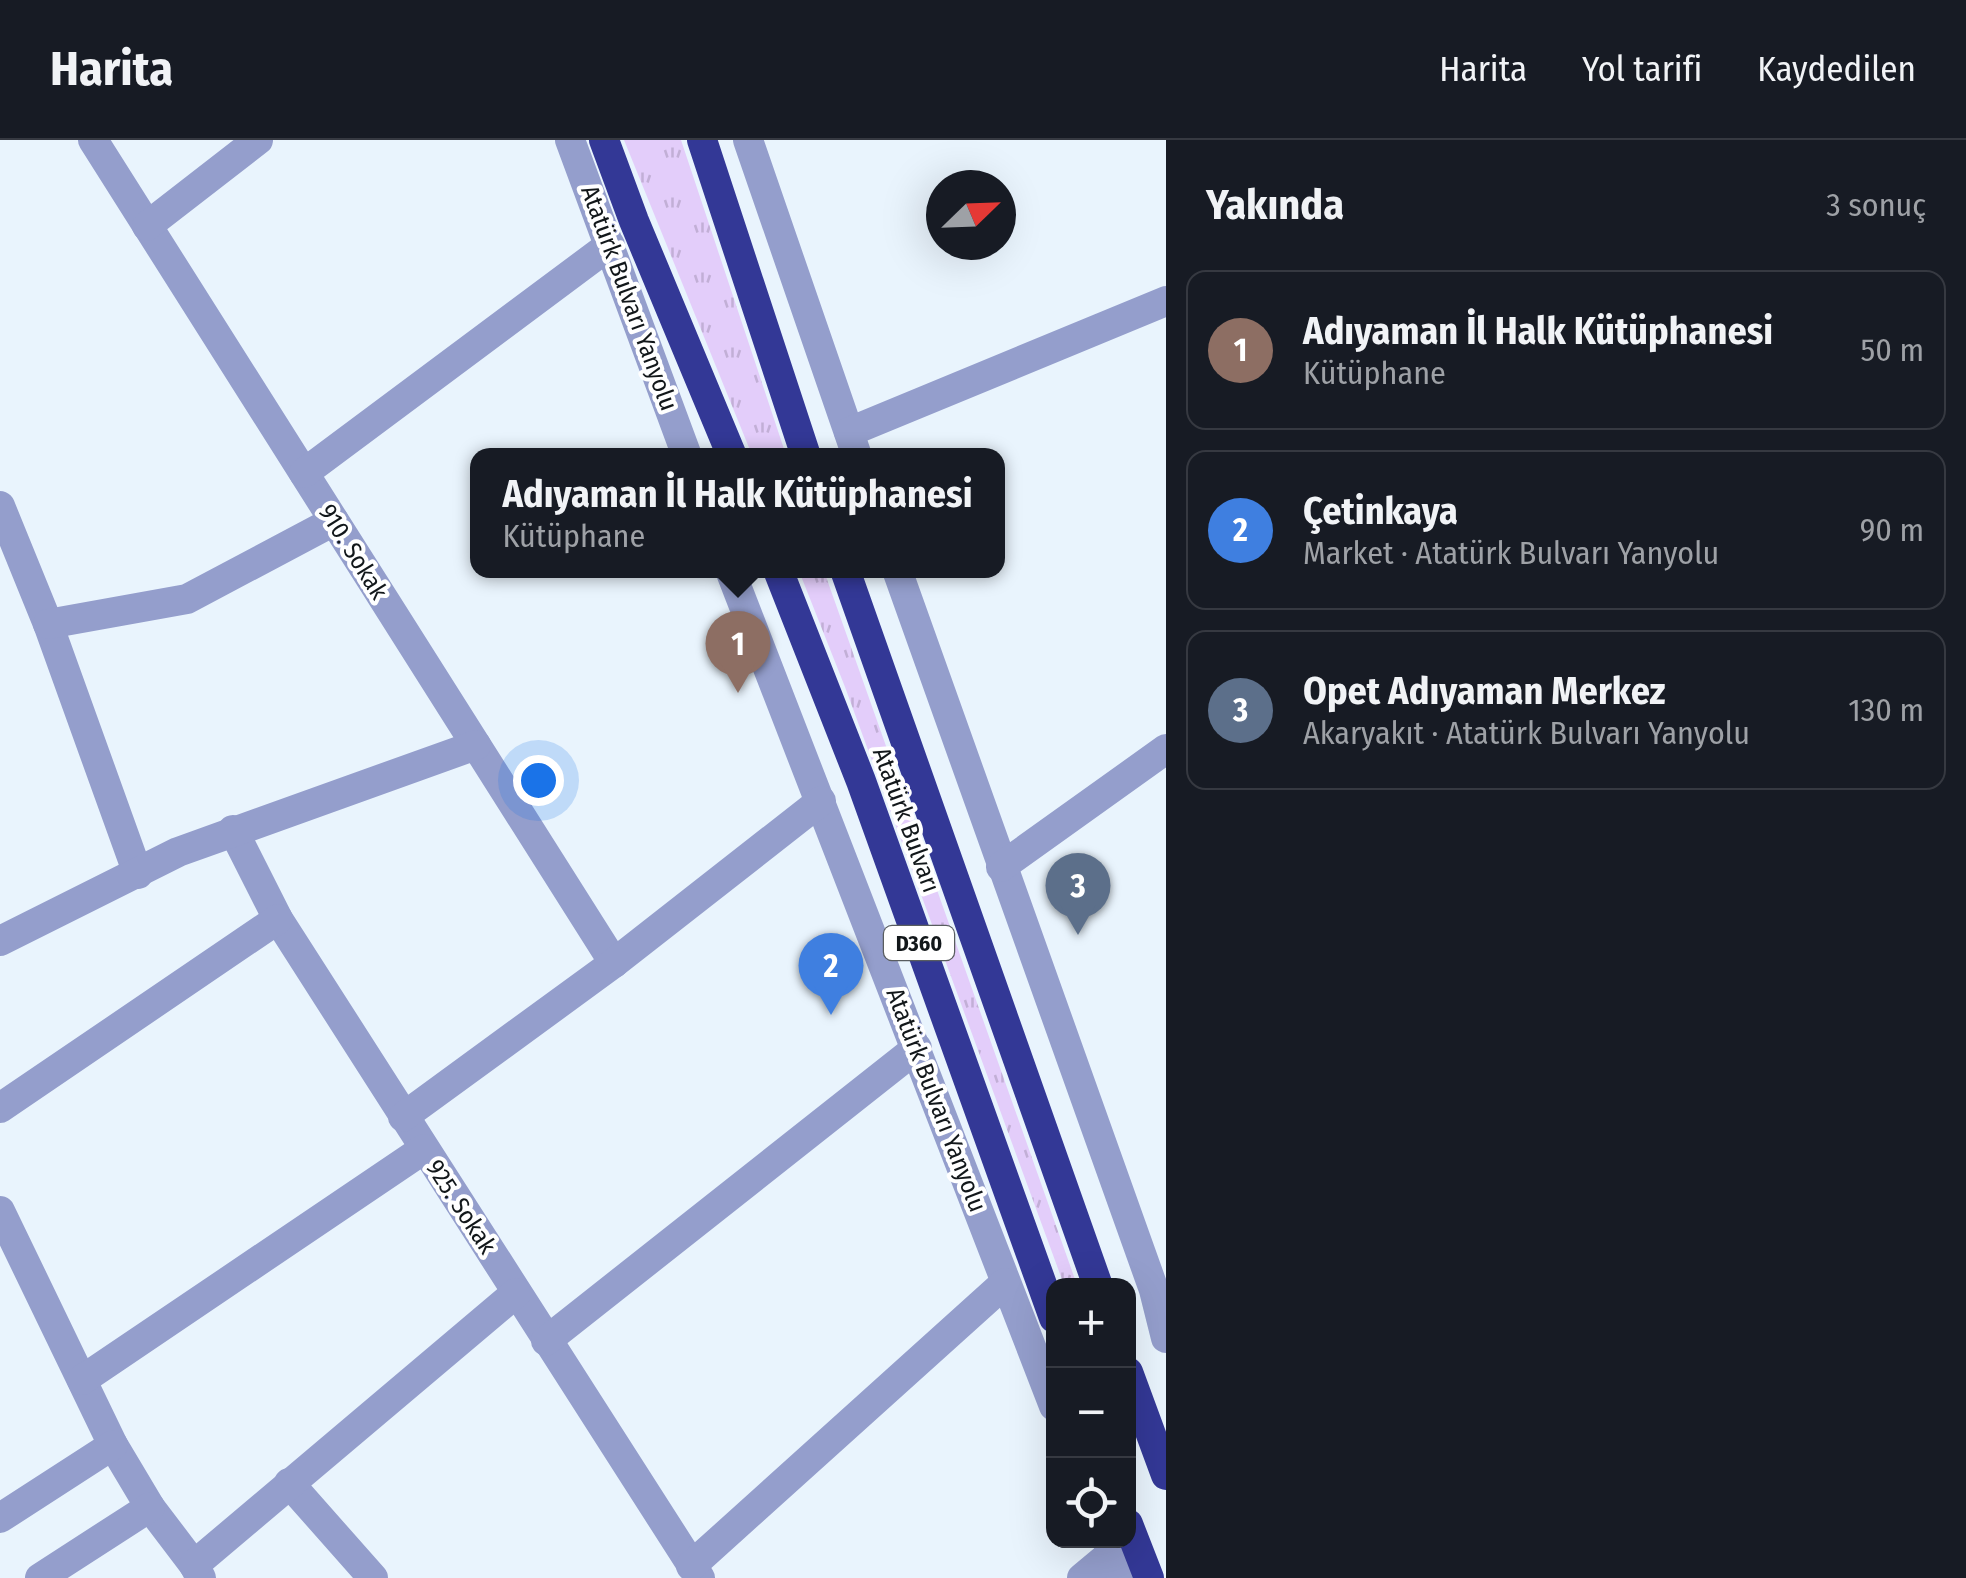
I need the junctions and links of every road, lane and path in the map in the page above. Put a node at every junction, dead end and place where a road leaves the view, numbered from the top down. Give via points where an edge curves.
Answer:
1 (93, 140) edge
2 (258, 140) edge
3 (570, 140) edge
4 (604, 140) edge
5 (702, 140) edge
6 (748, 140) edge
7 (147, 226) junction
8 (610, 245) junction
9 (1166, 301) edge
10 (852, 444) edge
11 (684, 448) edge
12 (729, 448) edge
13 (803, 448) edge
14 (304, 473) junction
15 (0, 506) edge
16 (334, 521) junction
17 (733, 578) edge
18 (781, 578) edge
19 (847, 578) edge
20 (900, 578) edge
21 (48, 624) junction
22 (476, 744) junction
23 (1166, 749) edge
24 (821, 802) junction
25 (233, 830) junction
26 (1000, 867) junction
27 (138, 874) junction
28 (278, 919) junction
29 (0, 942) edge
30 (614, 964) junction
31 (917, 1048) junction
32 (0, 1108) edge
33 (403, 1117) junction
34 (424, 1149) junction
35 (0, 1211) edge
36 (1095, 1278) edge
37 (1005, 1283) junction
38 (1160, 1283) edge
39 (516, 1293) junction
40 (1046, 1296) edge
41 (1166, 1338) edge
42 (546, 1341) junction
43 (82, 1380) junction
44 (1046, 1386) edge
45 (1136, 1394) edge
46 (113, 1445) junction
47 (1166, 1475) edge
48 (289, 1482) junction
49 (150, 1507) junction
50 (0, 1518) edge
51 (1136, 1545) edge
52 (1113, 1557) edge
53 (198, 1571) edge
54 (696, 1572) edge
55 (40, 1578) edge
56 (373, 1578) edge
57 (1082, 1578) edge
58 (1149, 1578) edge

1 - 7 street, 910. Sokak
2 - 7 street
3 - 8 street, Atatürk Bulvarı Yanyolu
4 - 12 highway
5 - 13 highway
6 - 10 street
7 - 14 street, 910. Sokak
8 - 11 street, Atatürk Bulvarı Yanyolu
8 - 14 street
9 - 10 street
14 - 16 street, 910. Sokak
15 - 21 street
16 - 21 street via 187,599
16 - 22 street, 910. Sokak
17 - 24 street, Atatürk Bulvarı Yanyolu
18 - 40 highway, Atatürk Bulvarı / D360
19 - 36 highway, Atatürk Bulvarı / D360
20 - 26 street
21 - 27 street
22 - 25 street
22 - 30 street, 910. Sokak
23 - 26 street
24 - 30 street
24 - 31 street, Atatürk Bulvarı Yanyolu
25 - 27 street
25 - 28 street, 925. Sokak
26 - 38 street
27 - 29 street
28 - 32 street
28 - 33 street, 925. Sokak
30 - 33 street
31 - 37 street, Atatürk Bulvarı Yanyolu
31 - 42 street
33 - 34 street, 925. Sokak
34 - 39 street, 925. Sokak
34 - 43 street
35 - 43 street
37 - 44 street, Atatürk Bulvarı Yanyolu
37 - 54 street
38 - 41 street
39 - 42 street, 925. Sokak
39 - 48 street
42 - 54 street, 925. Sokak
43 - 46 street
45 - 47 highway
46 - 49 street
46 - 50 street
48 - 53 street
48 - 56 street
49 - 53 street
49 - 55 street
51 - 58 highway
52 - 57 street

